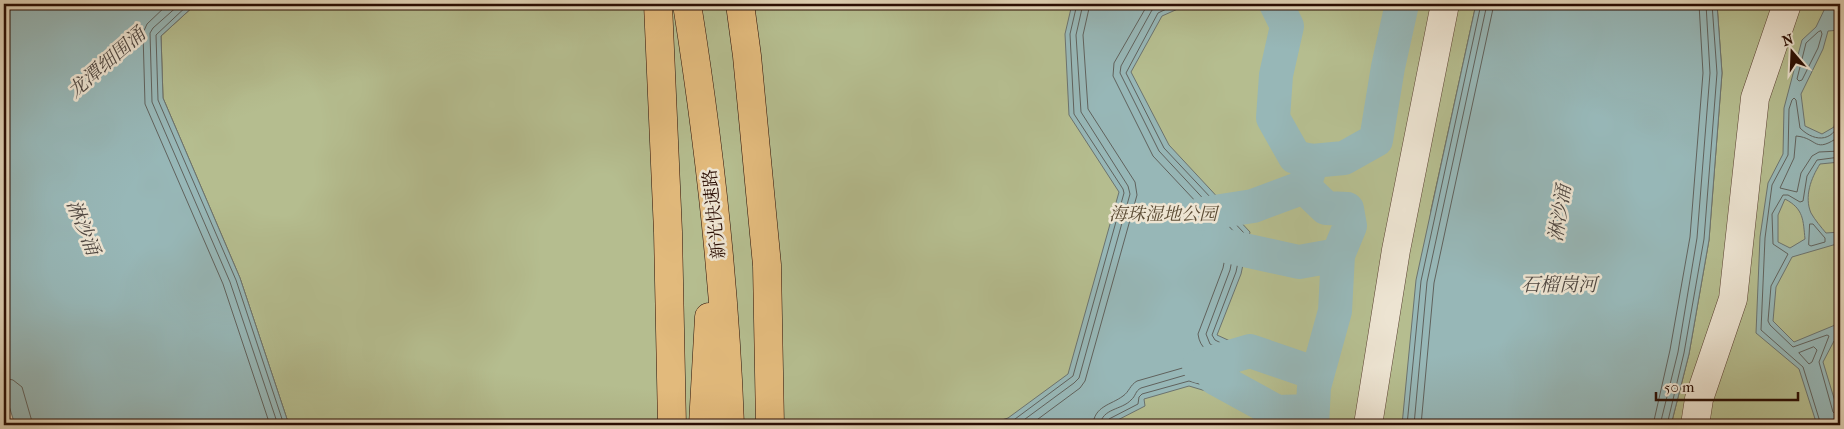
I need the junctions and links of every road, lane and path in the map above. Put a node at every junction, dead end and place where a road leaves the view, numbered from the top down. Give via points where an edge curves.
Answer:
1 (658, 4) edge
2 (686, 4) edge
3 (740, 4) edge
4 (1445, 4) edge
5 (1787, 4) edge
6 (715, 211) junction
7 (672, 425) edge
8 (703, 425) edge
9 (730, 425) edge
10 (770, 425) edge
11 (1368, 425) edge
12 (1695, 425) edge

1 - 7 highway
2 - 6 highway, 新光快速路
3 - 10 highway via 767,265
4 - 11 lane via 1396,250
5 - 12 lane via 1755,98 1733,299 1699,399
6 - 8 highway
6 - 9 highway, 新光快速路

